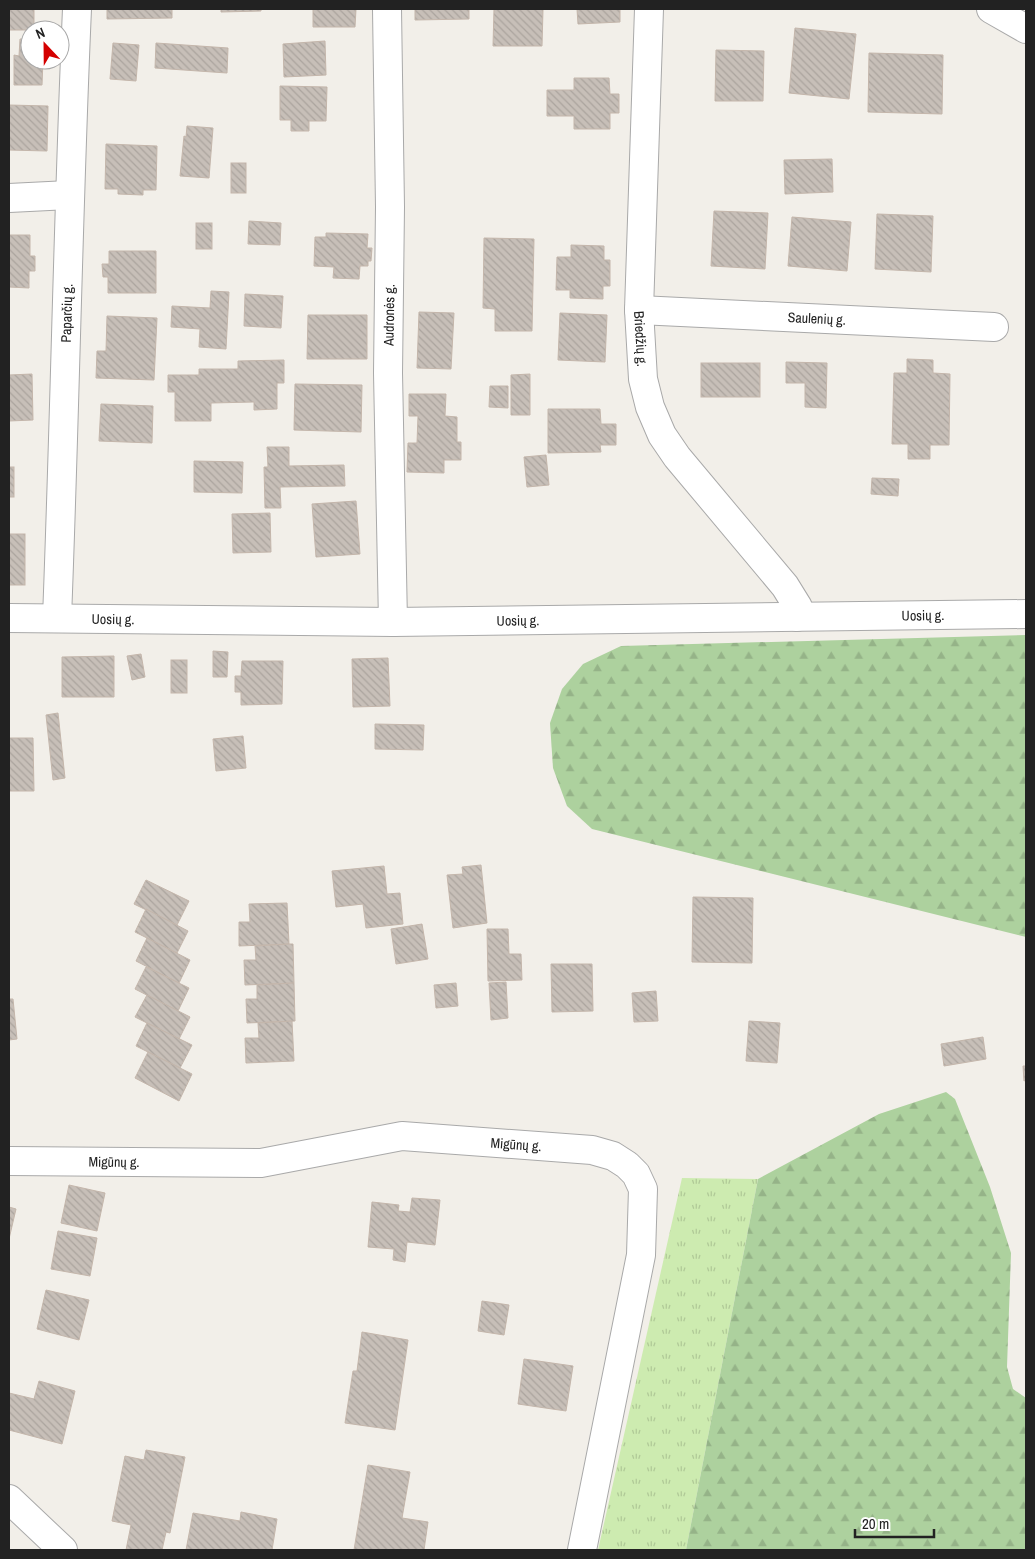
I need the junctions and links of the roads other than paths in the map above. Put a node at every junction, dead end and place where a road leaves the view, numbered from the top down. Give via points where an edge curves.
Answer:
1 (77, 9) edge
2 (388, 9) edge
3 (648, 9) edge
4 (991, 9) edge
5 (1026, 29) edge
6 (69, 195) junction
7 (9, 198) edge
8 (639, 310) junction
9 (994, 327) dead end
10 (1026, 614) edge
11 (797, 617) junction
12 (9, 618) edge
13 (57, 618) junction
14 (393, 622) junction
15 (9, 1161) edge
16 (9, 1499) edge
17 (63, 1550) edge
18 (582, 1550) edge

1 - 6 street, Paparčių g.
2 - 14 street, Audronės g. via 388,373
3 - 8 street, Briedžių g.
4 - 5 street
6 - 7 street
6 - 13 street, Paparčių g.
8 - 9 street, Saulenių g.
8 - 11 street, Briedžių g. via 642,379 662,435 785,586 798,607
10 - 11 street, Uosių g.
11 - 14 street, Uosių g.
12 - 13 street, Uosių g.
13 - 14 street, Uosių g.
15 - 18 street, Migūnų g. via 261,1163 402,1136 592,1150 613,1156 627,1165 643,1189 641,1255
16 - 17 street

